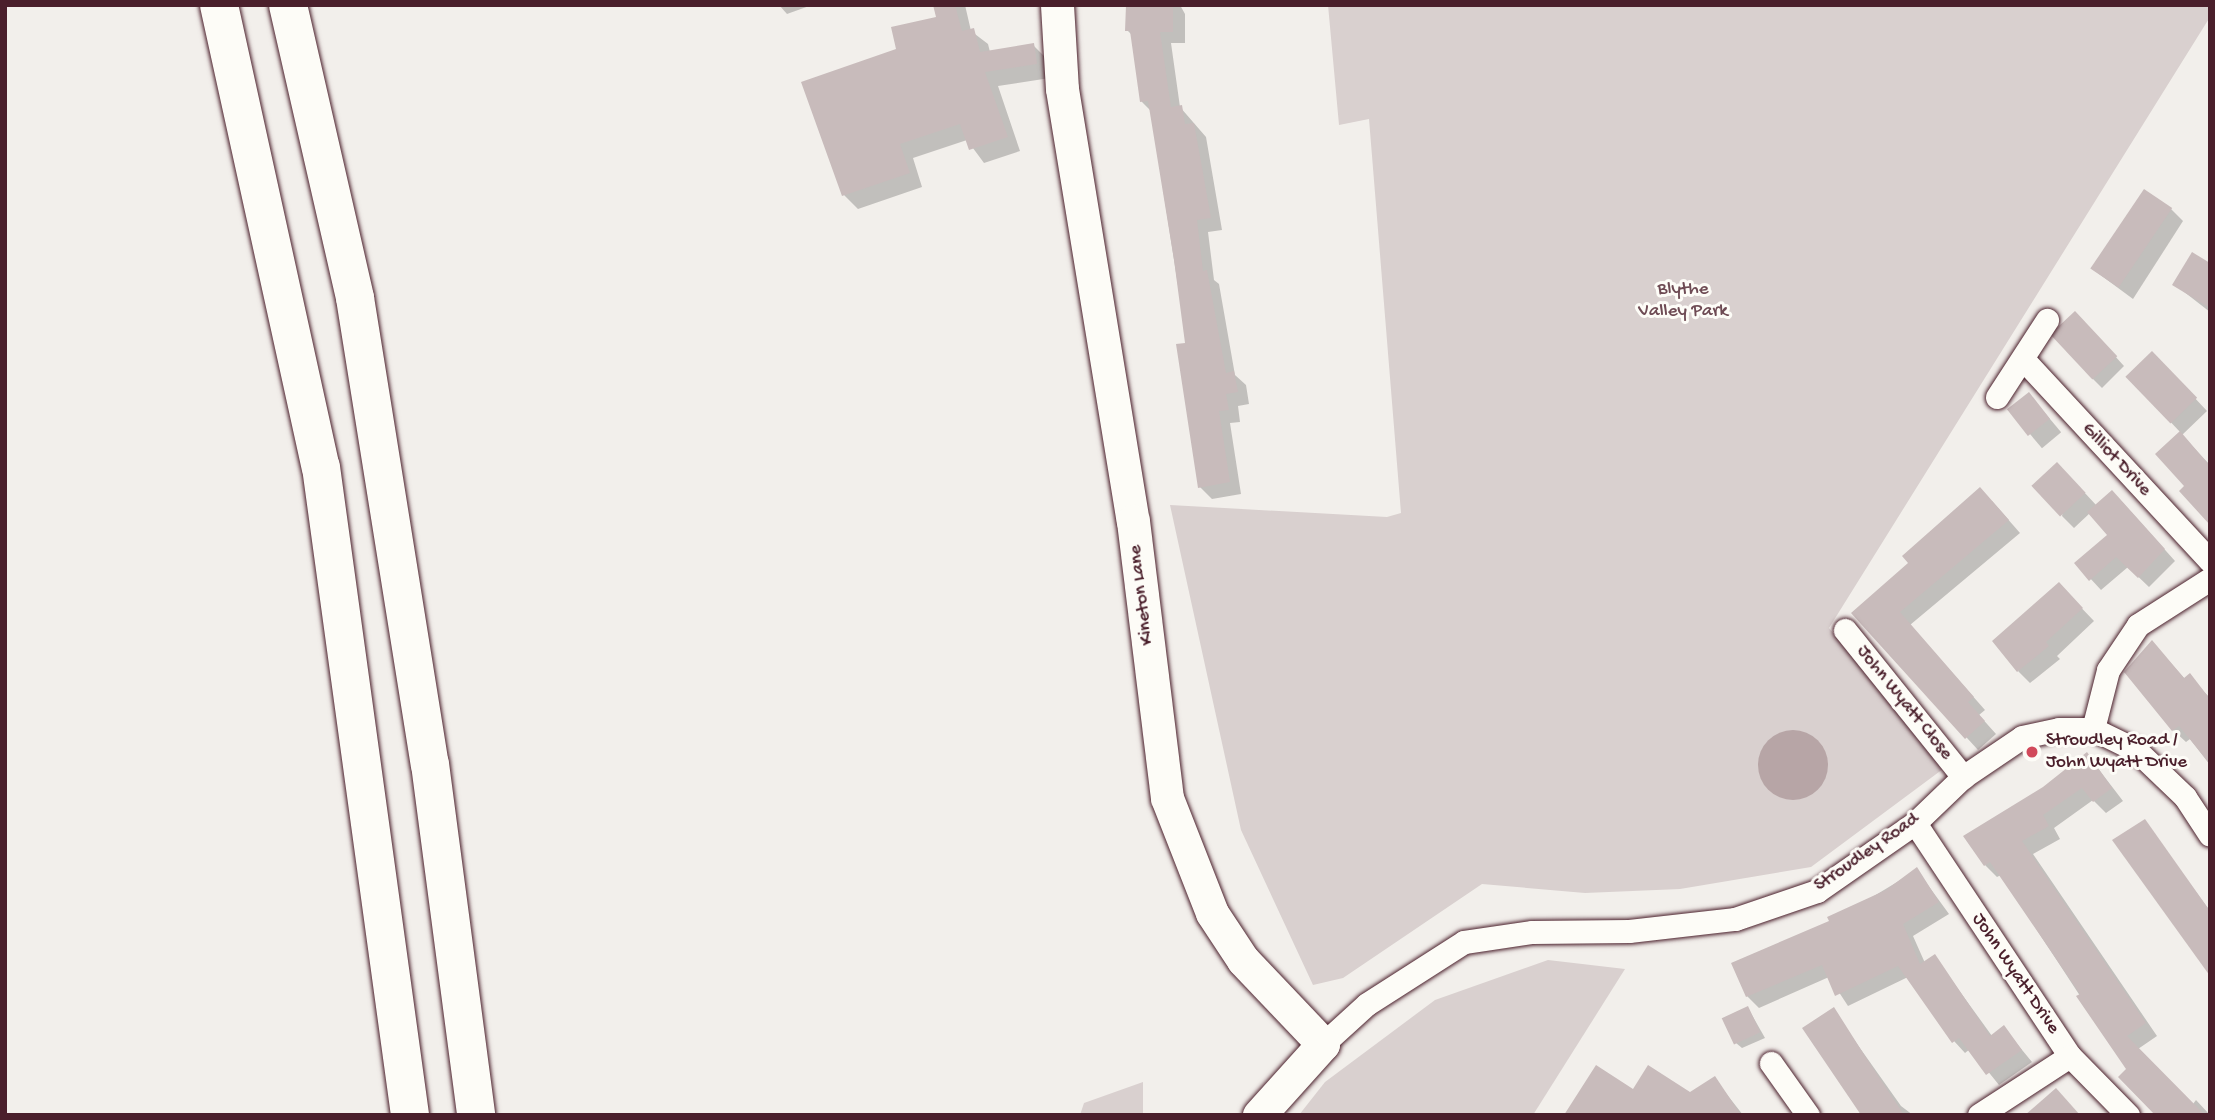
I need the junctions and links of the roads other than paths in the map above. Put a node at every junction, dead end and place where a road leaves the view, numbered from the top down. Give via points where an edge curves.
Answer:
1 (219, 5) edge
2 (288, 5) edge
3 (1057, 5) edge
4 (2047, 320) dead end
5 (2023, 359) junction
6 (1997, 397) dead end
7 (2210, 561) edge
8 (2210, 579) edge
9 (1845, 630) dead end
10 (2093, 729) junction
11 (1963, 777) junction
12 (1914, 822) junction
13 (2210, 835) edge
14 (1323, 1044) junction
15 (2070, 1056) junction
16 (1771, 1063) dead end
17 (410, 1115) edge
18 (476, 1115) edge
19 (1259, 1115) edge
20 (1808, 1115) edge
21 (1979, 1115) edge
22 (2128, 1115) edge

1 - 17 highway via 321,467
2 - 18 highway via 355,298 430,764
3 - 14 street, Kineton Lane via 1062,89 1133,521 1167,798 1212,913 1243,960
4 - 5 street
5 - 6 street
5 - 7 street, Gilliot Drive
8 - 10 street via 2138,625 2108,670
9 - 11 street, John Wyatt Close
10 - 11 street, Stroudley Road via 2059,729 2022,737
10 - 13 street, Stroudley Road via 2136,750 2185,797
11 - 12 street, Stroudley Road
12 - 14 street, Stroudley Road via 1817,891 1735,919 1629,931 1532,932 1464,942 1367,1004
12 - 15 street, John Wyatt Drive
14 - 19 street
15 - 21 street
15 - 22 street, John Wyatt Drive
16 - 20 street

